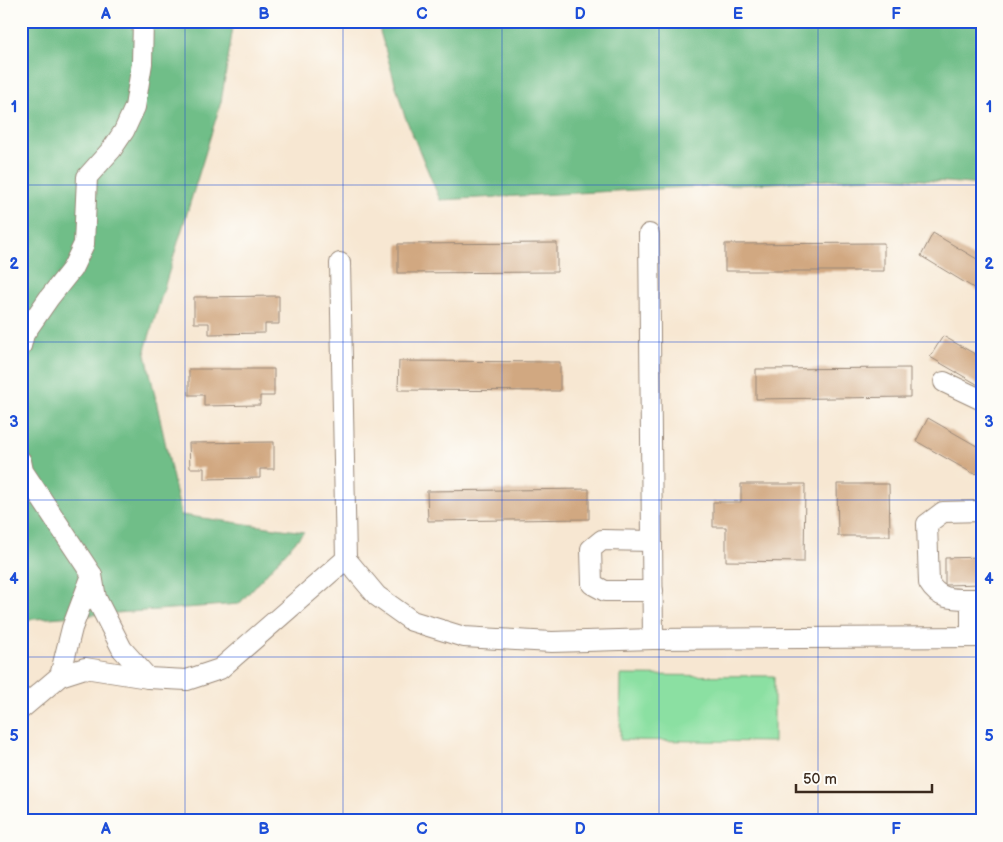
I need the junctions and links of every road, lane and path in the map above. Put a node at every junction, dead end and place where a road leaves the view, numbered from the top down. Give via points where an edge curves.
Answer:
1 (143, 21) edge
2 (649, 234) dead end
3 (340, 264) dead end
4 (21, 346) edge
5 (944, 382) dead end
6 (982, 400) edge
7 (21, 461) edge
8 (982, 511) edge
9 (652, 541) junction
10 (346, 559) junction
11 (92, 575) junction
12 (653, 591) junction
13 (976, 599) edge
14 (976, 637) edge
15 (654, 639) junction
16 (60, 676) junction
17 (148, 678) junction
18 (21, 709) edge

1 - 4 lane via 142,63 135,107 112,149 86,177 84,244 72,269 24,334
2 - 9 lane
3 - 10 lane
5 - 6 lane
7 - 11 lane via 23,471
8 - 13 lane via 943,512 927,524 929,583 934,591 950,599
9 - 12 lane
9 - 12 lane via 602,540 591,548 592,584 605,591
10 - 15 lane via 377,596 412,621 464,637 552,642
10 - 17 lane via 220,669 187,680
11 - 16 lane via 72,628
11 - 17 lane via 96,598 122,648
12 - 15 lane
13 - 14 lane
14 - 15 lane
16 - 17 lane via 85,668
16 - 18 lane

